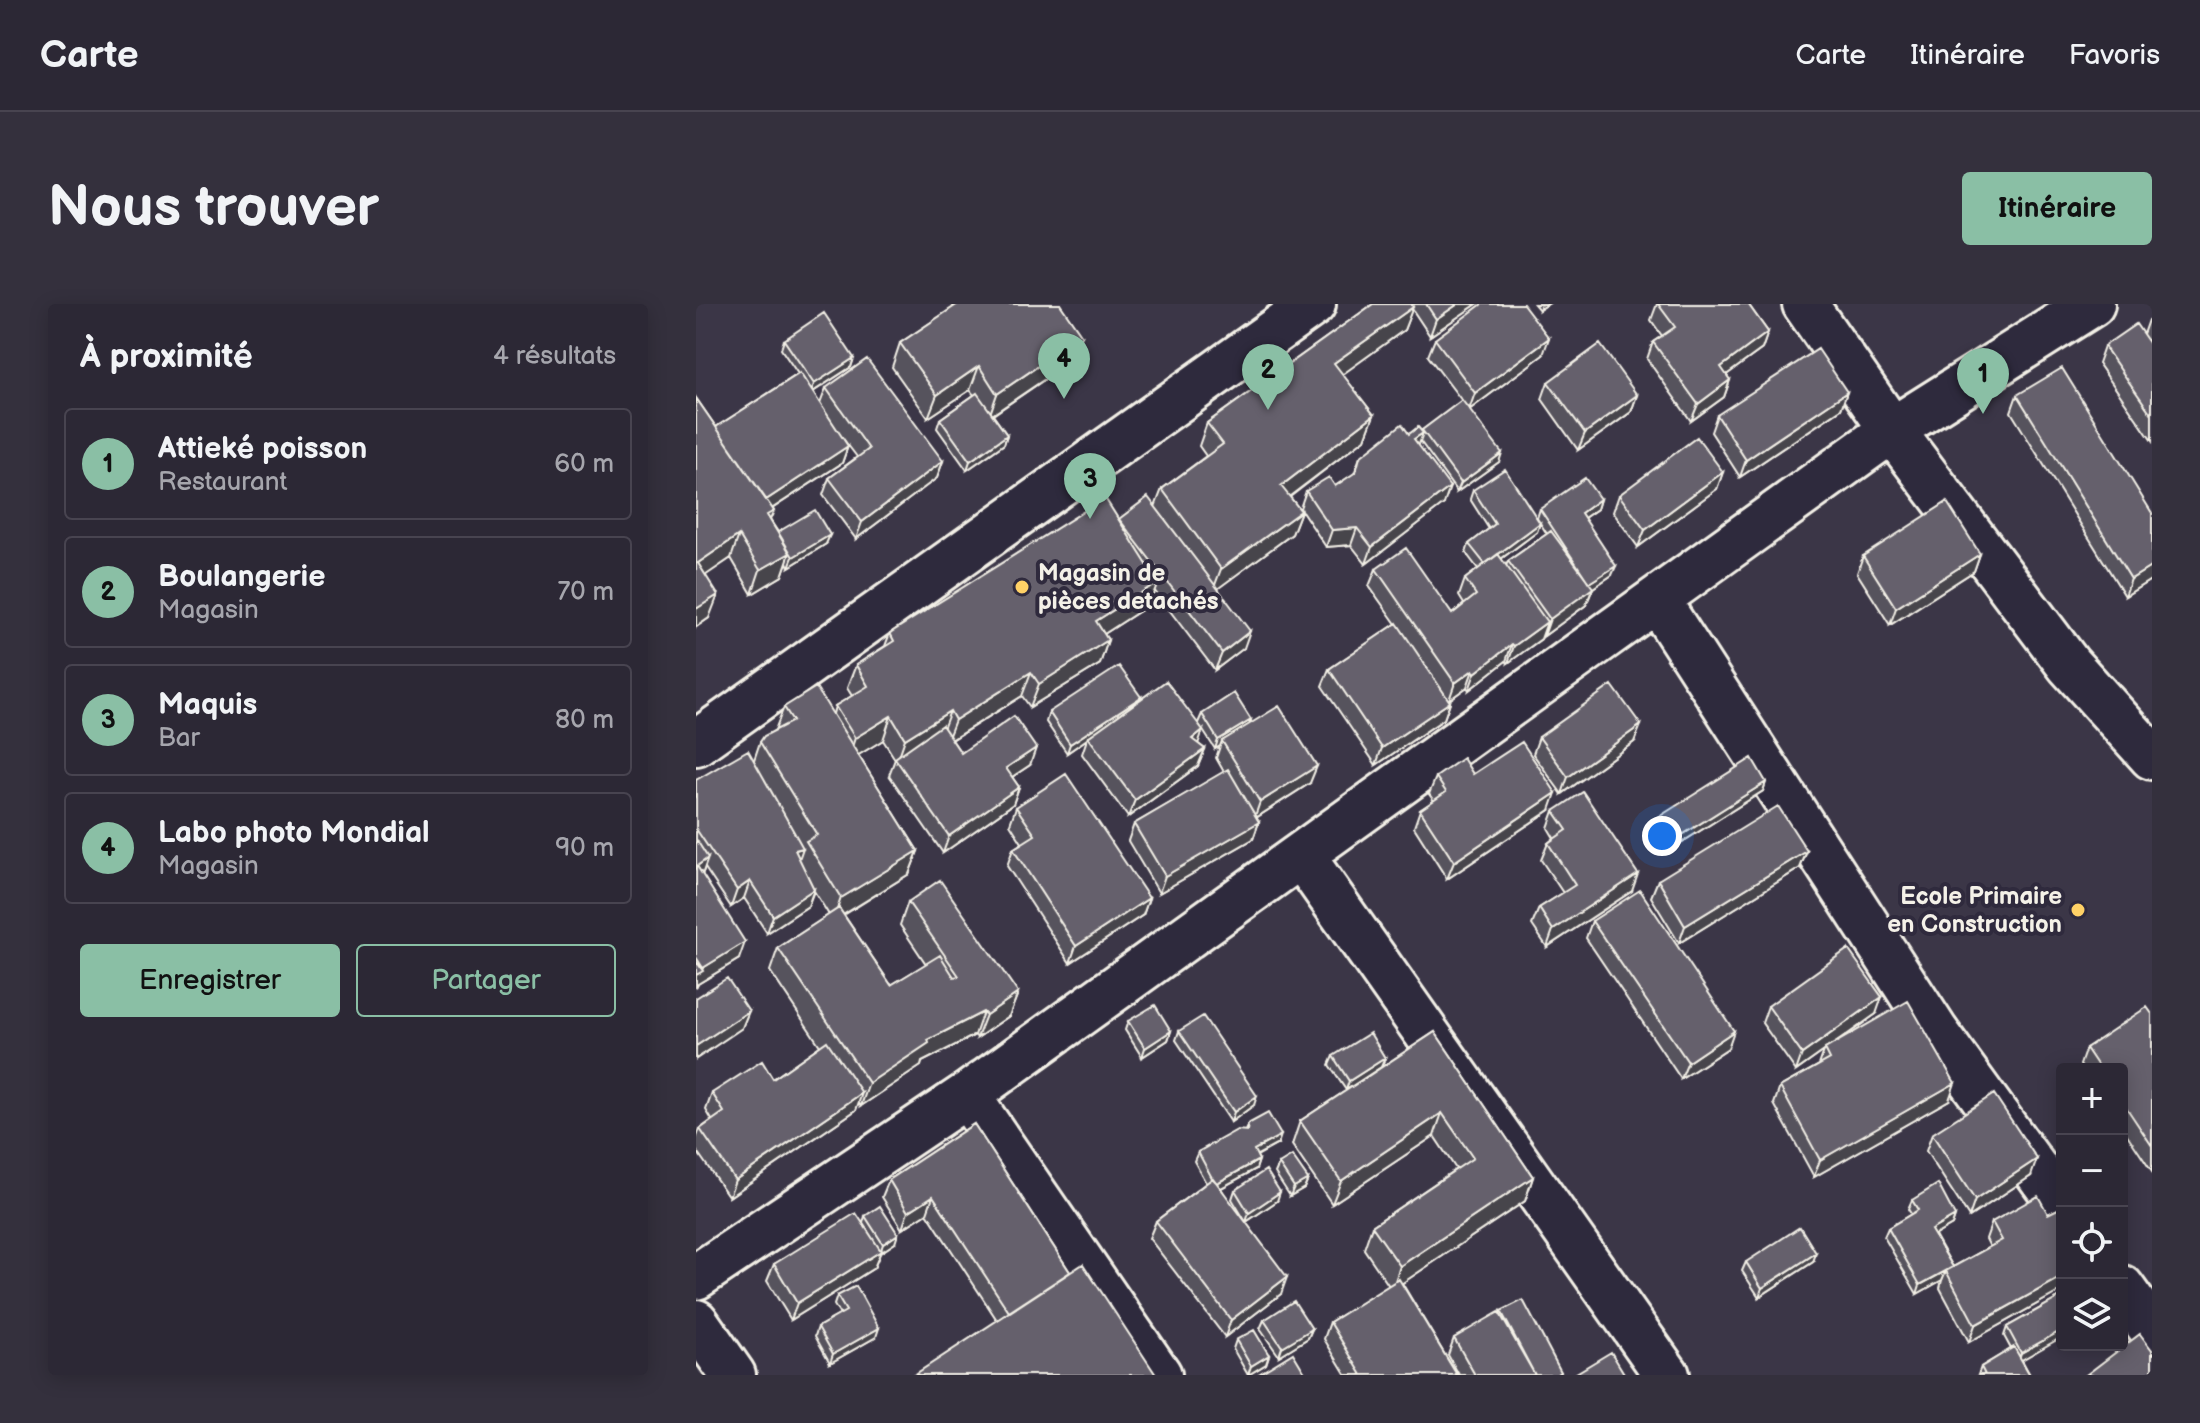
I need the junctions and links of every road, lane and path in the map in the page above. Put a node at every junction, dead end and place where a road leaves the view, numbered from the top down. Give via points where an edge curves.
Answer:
1 (1313, 304) edge
2 (1805, 304) edge
3 (2092, 304) edge
4 (1892, 430) junction
5 (1657, 600) junction
6 (696, 743) edge
7 (2152, 757) edge
8 (1302, 856) junction
9 (967, 1095) junction
10 (2056, 1198) edge
11 (696, 1277) edge
12 (2128, 1296) edge
13 (696, 1322) edge
14 (2152, 1330) edge
15 (733, 1375) edge
16 (1159, 1375) edge
17 (1667, 1375) edge

1 - 6 street
2 - 4 street
3 - 4 street
4 - 5 street
4 - 7 street via 2069,665
5 - 8 street
5 - 10 street via 1936,1032
8 - 9 street
8 - 17 street
9 - 11 street
9 - 16 street
12 - 14 street
13 - 15 street

